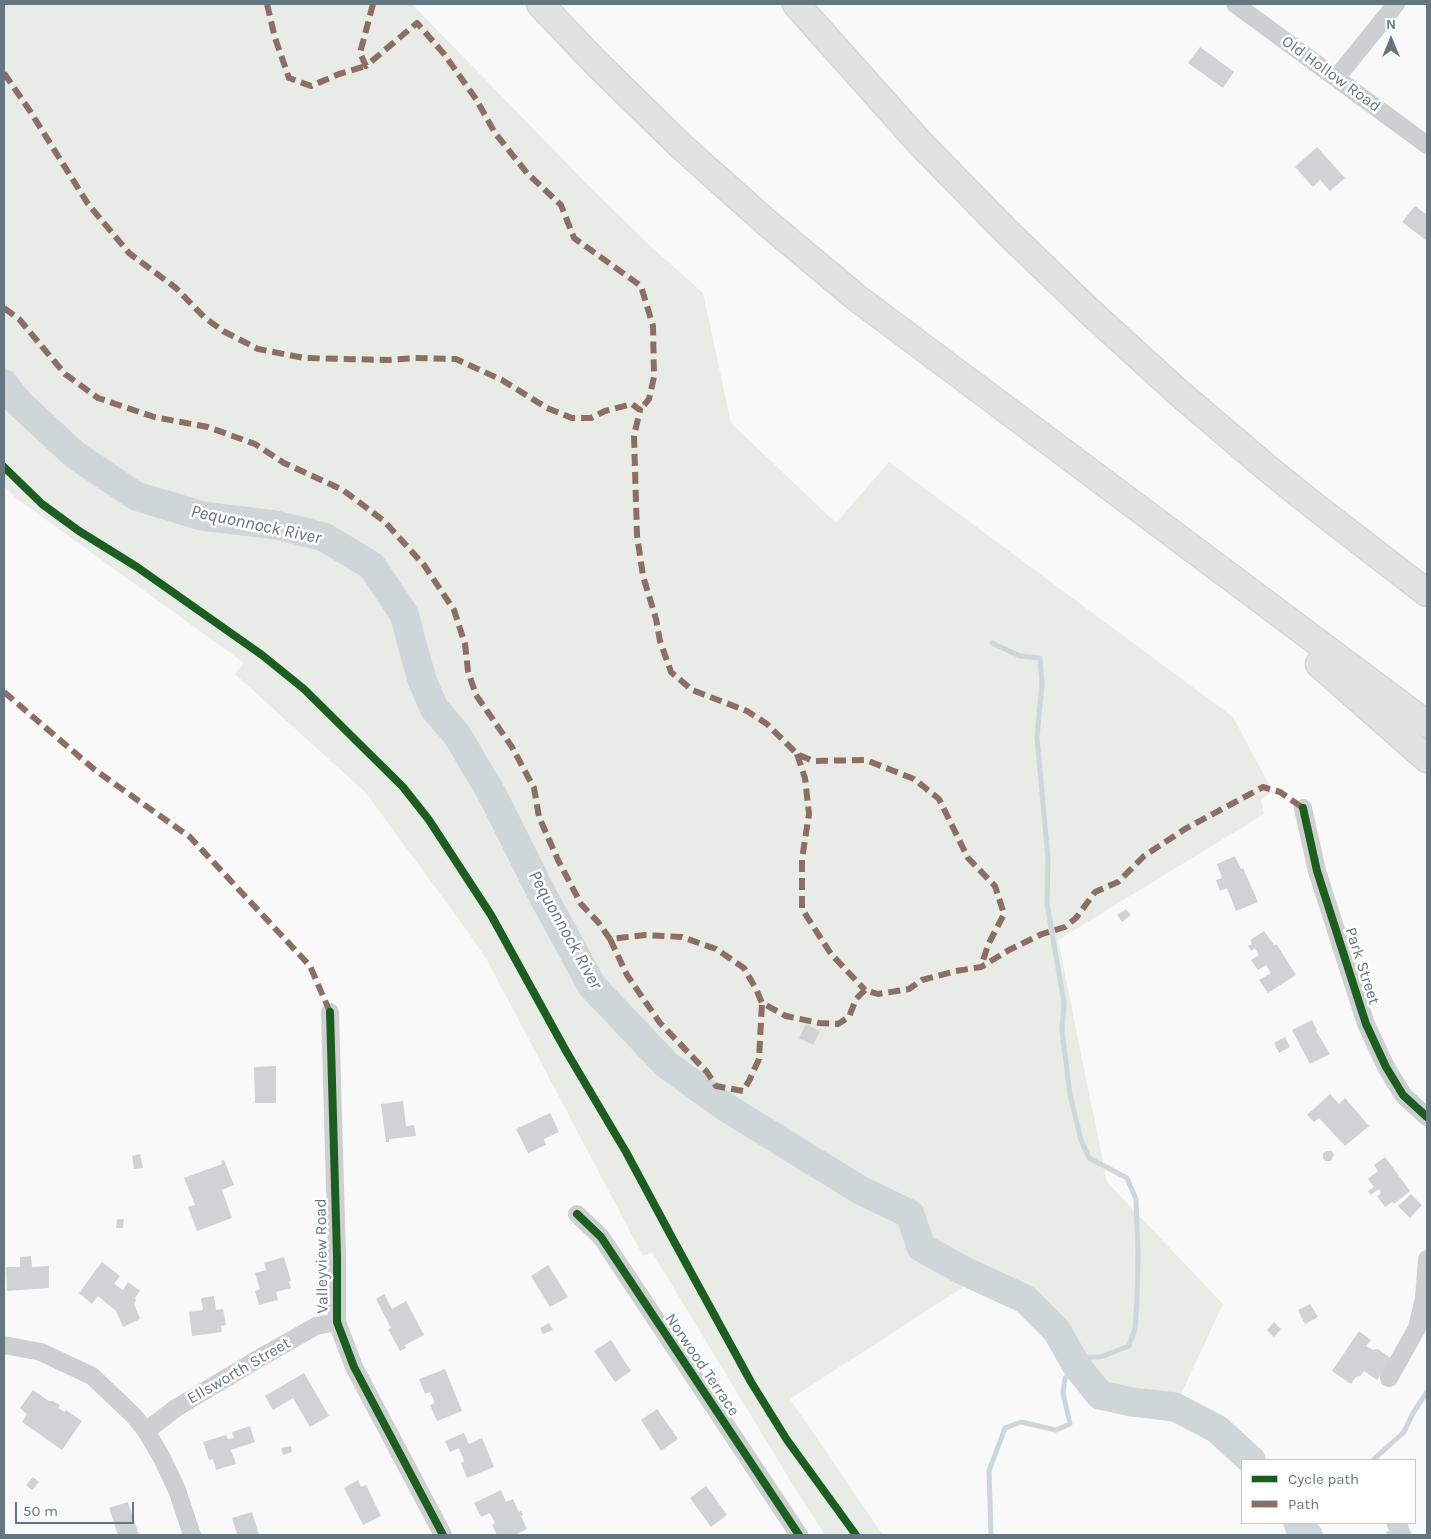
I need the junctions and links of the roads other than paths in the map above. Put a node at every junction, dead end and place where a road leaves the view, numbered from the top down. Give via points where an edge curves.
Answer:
1 (540, 4) edge
2 (796, 4) edge
3 (1235, 4) edge
4 (1396, 4) edge
5 (1337, 77) junction
6 (1427, 145) edge
7 (1136, 507) junction
8 (1359, 541) junction
9 (1427, 585) edge
10 (1427, 593) edge
11 (1427, 724) edge
12 (1427, 759) edge
13 (1303, 808) dead end
14 (330, 1012) dead end
15 (1427, 1117) edge
16 (577, 1214) dead end
17 (1427, 1259) edge
18 (337, 1322) junction
19 (4, 1345) edge
20 (1389, 1378) dead end
21 (146, 1431) junction
22 (192, 1535) edge
23 (443, 1535) edge
24 (799, 1535) edge

1 - 7 highway via 638,105 766,222 857,298
2 - 8 highway via 920,143 1089,311 1223,430
3 - 5 street, Old Hollow Road
4 - 5 street
5 - 6 street, Old Hollow Road
7 - 11 highway
7 - 12 highway
8 - 9 highway
8 - 10 highway
13 - 15 street, Park Street via 1317,872 1366,1024 1403,1095
14 - 18 street, Valleyview Road
16 - 24 street, Norwood Terrace via 601,1237
17 - 20 street via 1424,1298 1417,1328
18 - 21 street, Ellsworth Street via 316,1326 258,1359 176,1408
18 - 23 street, Valleyview Road via 354,1367
19 - 21 street via 41,1352 92,1376
21 - 22 street via 177,1490

